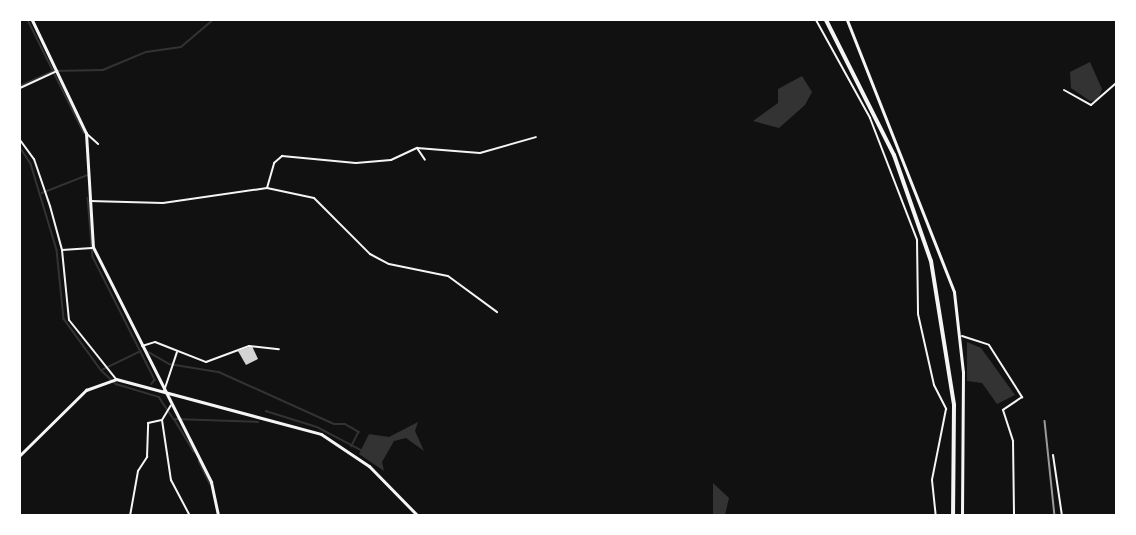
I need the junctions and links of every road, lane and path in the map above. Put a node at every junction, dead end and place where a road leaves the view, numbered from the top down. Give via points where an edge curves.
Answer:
1 (32, 20) edge
2 (816, 20) edge
3 (826, 20) edge
4 (847, 20) edge
5 (57, 71) junction
6 (1116, 83) edge
7 (20, 88) edge
8 (1065, 90) dead end
9 (86, 133) junction
10 (536, 137) dead end
11 (20, 140) edge
12 (98, 144) dead end
13 (417, 148) junction
14 (424, 160) dead end
15 (267, 188) junction
16 (90, 201) junction
17 (93, 248) junction
18 (62, 250) junction
19 (497, 312) dead end
20 (921, 326) junction
21 (927, 326) dead end
22 (956, 331) dead end
23 (962, 333) junction
24 (142, 346) junction
25 (279, 349) dead end
26 (177, 352) junction
27 (116, 379) junction
28 (164, 391) junction
29 (171, 405) junction
30 (162, 420) junction
31 (20, 455) edge
32 (1053, 455) dead end
33 (130, 516) edge
34 (190, 516) edge
35 (218, 516) edge
36 (418, 516) edge
37 (936, 516) edge
38 (953, 516) edge
39 (962, 516) edge
40 (1014, 516) edge
41 (1062, 516) edge

1 - 5 main road
2 - 20 street via 870,118 906,205 917,240
3 - 38 highway via 894,155 931,261 954,405
4 - 23 main road via 938,245
5 - 7 street
5 - 9 main road
6 - 8 street via 1091,105
9 - 12 street
9 - 16 main road
10 - 13 street via 480,153 435,145
11 - 18 street via 38,169
13 - 14 street
13 - 15 street via 391,160 356,163 282,156 274,163
15 - 16 street via 163,203
15 - 19 street via 314,198 370,254 388,264 448,276
16 - 17 main road
17 - 18 street
17 - 24 main road
18 - 27 street via 69,320
20 - 21 street
20 - 37 street via 934,385 946,409 932,480
22 - 23 street
23 - 39 main road
23 - 40 street via 989,345 1022,397 1003,410 1013,441
24 - 26 street via 155,342
24 - 28 main road
25 - 26 street via 249,345 206,362
26 - 28 street
27 - 28 main road
27 - 31 main road via 86,390
28 - 29 main road
28 - 36 main road via 321,434 369,466
29 - 30 street
29 - 35 main road via 211,482
30 - 33 street via 148,423 147,457 138,471
30 - 34 street via 171,480
32 - 41 street

